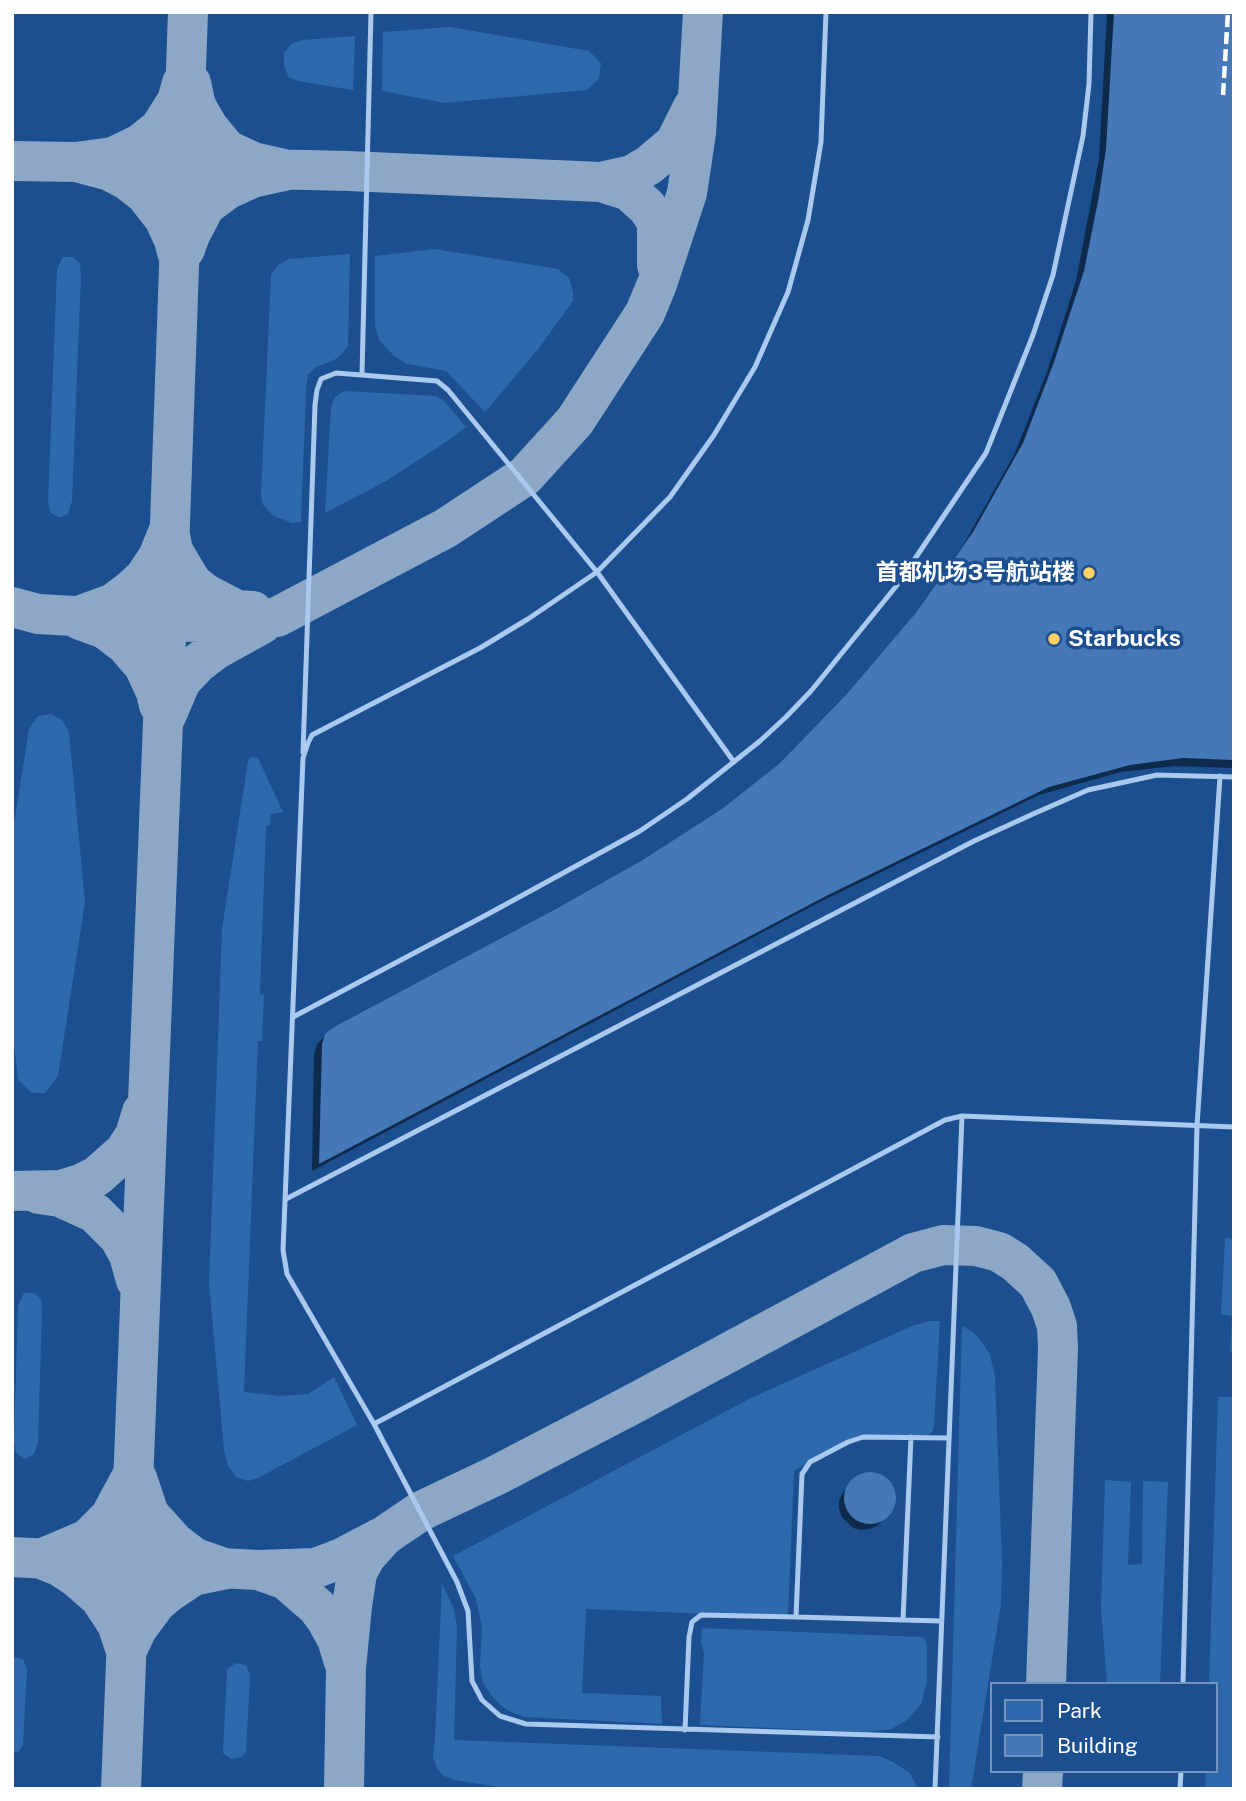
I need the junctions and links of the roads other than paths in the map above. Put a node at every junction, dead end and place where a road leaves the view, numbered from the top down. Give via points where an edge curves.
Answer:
1 (372, 12) edge
2 (826, 12) edge
3 (1091, 12) edge
4 (362, 374) junction
5 (597, 572) junction
6 (303, 758) junction
7 (734, 762) junction
8 (1220, 776) junction
9 (1234, 777) edge
10 (293, 1017) junction
11 (962, 1116) junction
12 (1197, 1126) junction
13 (1234, 1127) edge
14 (286, 1199) junction
15 (374, 1424) junction
16 (911, 1437) junction
17 (949, 1438) junction
18 (796, 1617) junction
19 (903, 1620) junction
20 (942, 1621) junction
21 (1183, 1682) edge
22 (685, 1730) junction
23 (938, 1738) junction
24 (935, 1789) edge

1 - 4 lane
2 - 5 lane via 821,142 808,220 788,292 755,367 714,435 670,497
3 - 7 lane via 1083,136 1053,275 986,453 898,584 811,691
4 - 5 lane via 437,381 448,390
4 - 6 lane via 336,373 321,379 317,390
5 - 6 lane via 481,648 312,735
5 - 7 lane
6 - 10 lane
7 - 10 lane via 640,831
8 - 9 lane
8 - 12 lane
8 - 14 lane via 1157,775 1124,781 1088,790 1010,824
10 - 14 lane
11 - 12 lane
11 - 15 lane via 930,1127
11 - 17 lane
12 - 13 lane
12 - 21 lane
14 - 15 lane via 283,1250 287,1275
15 - 22 lane via 464,1597 471,1681 482,1700 500,1716 526,1724
16 - 17 lane
16 - 18 lane via 863,1437 848,1442 810,1462 802,1474
16 - 19 lane
17 - 20 lane
18 - 19 lane
18 - 22 lane via 701,1615 692,1622
19 - 20 lane
20 - 23 lane
22 - 23 lane
23 - 24 lane

